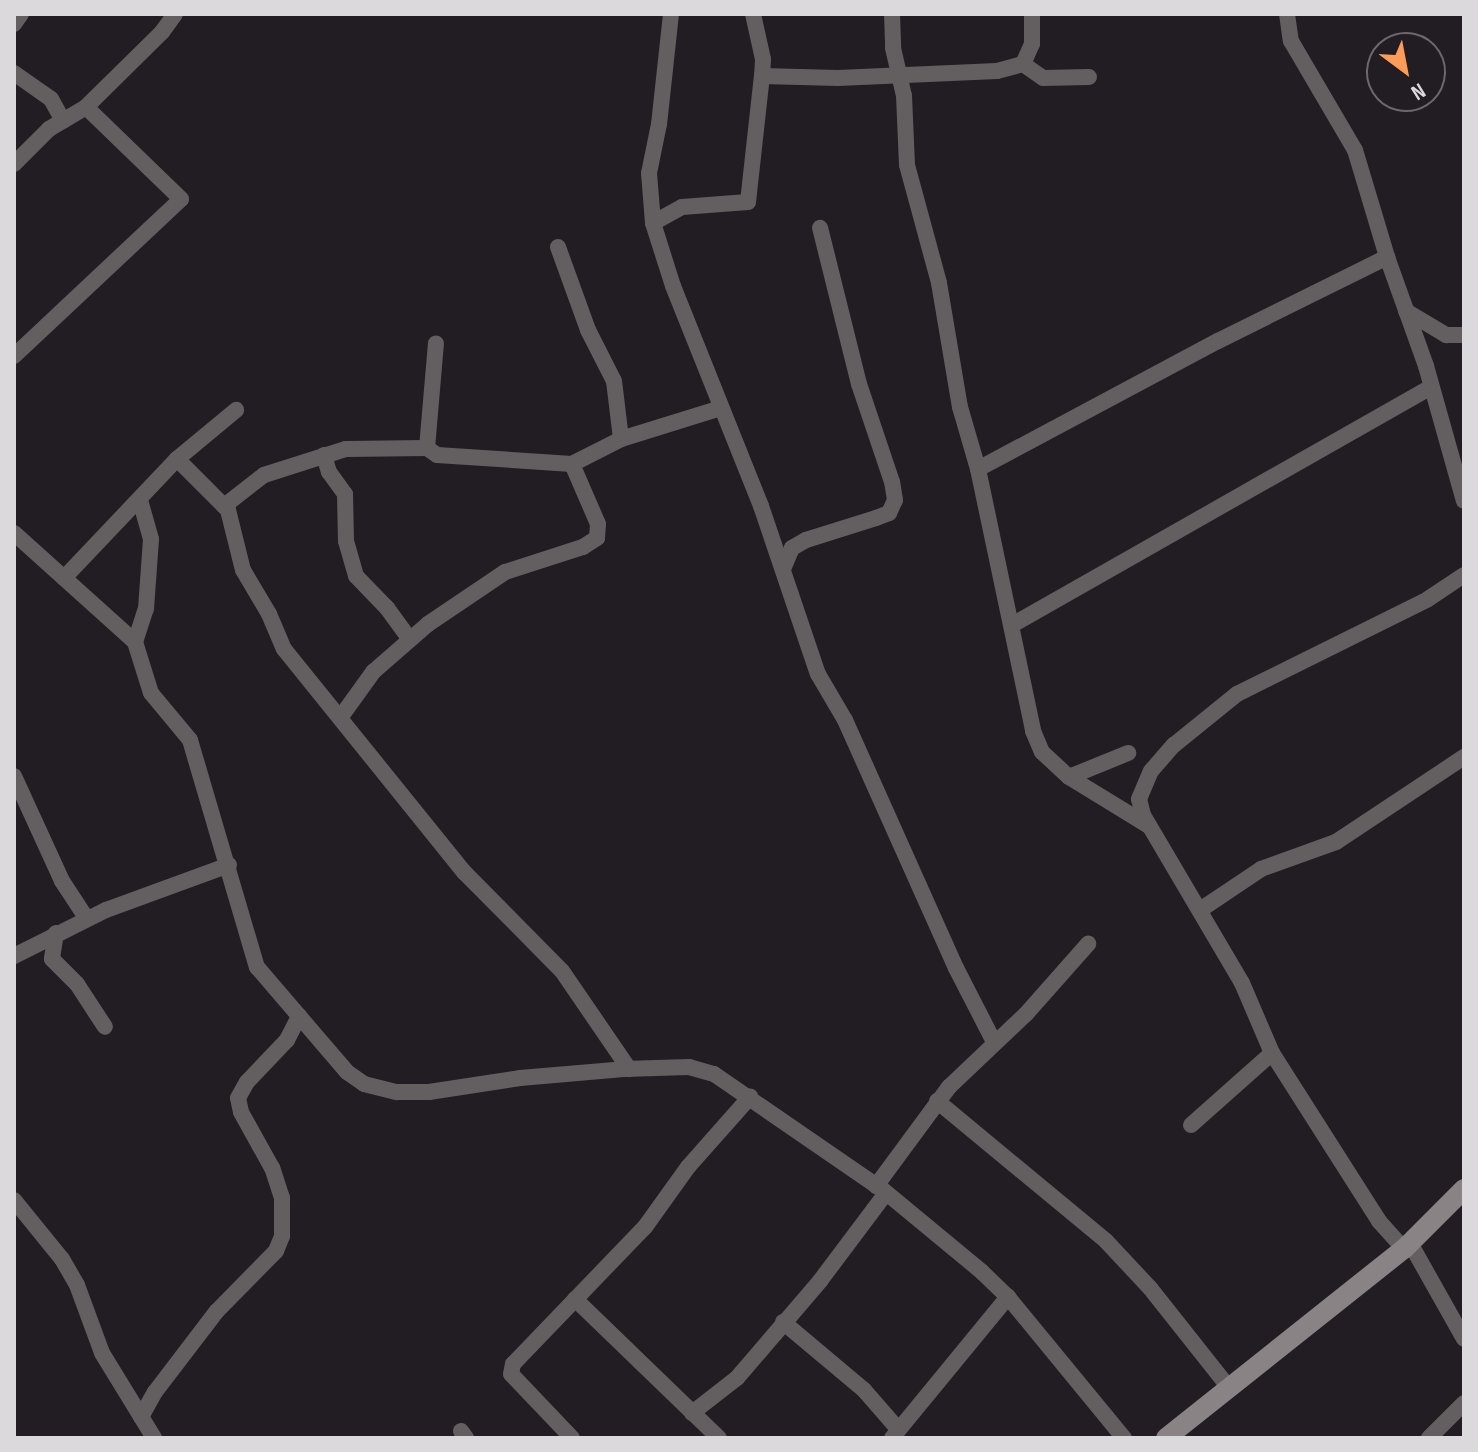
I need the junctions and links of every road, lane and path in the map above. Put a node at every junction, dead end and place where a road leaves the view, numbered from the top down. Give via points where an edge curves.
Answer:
1 (21, 14) edge
2 (175, 14) edge
3 (671, 14) edge
4 (753, 14) edge
5 (892, 14) edge
6 (1032, 14) edge
7 (1287, 14) edge
8 (14, 24) edge
9 (1023, 64) junction
10 (14, 73) edge
11 (898, 75) junction
12 (762, 76) junction
13 (1089, 77) dead end
14 (86, 107) junction
15 (63, 121) junction
16 (14, 164) edge
17 (653, 223) junction
18 (820, 228) dead end
19 (558, 247) dead end
20 (1387, 257) junction
21 (1406, 311) junction
22 (1446, 335) junction
23 (1464, 335) edge
24 (436, 343) dead end
25 (14, 356) edge
26 (1424, 361) junction
27 (1431, 387) junction
28 (721, 408) junction
29 (236, 410) dead end
30 (621, 439) junction
31 (427, 448) junction
32 (324, 455) junction
33 (177, 459) junction
34 (572, 464) junction
35 (978, 469) junction
36 (140, 500) junction
37 (1464, 501) edge
38 (224, 506) junction
39 (14, 533) edge
40 (783, 569) junction
41 (1464, 575) edge
42 (64, 578) junction
43 (1012, 625) junction
44 (410, 640) junction
45 (135, 642) junction
46 (340, 718) junction
47 (1128, 753) dead end
48 (1464, 757) edge
49 (1069, 777) junction
50 (16, 783) edge
51 (1150, 827) junction
52 (229, 865) junction
53 (1200, 910) junction
54 (87, 919) junction
55 (51, 941) junction
56 (1088, 944) dead end
57 (14, 956) edge
58 (299, 1016) junction
59 (105, 1027) dead end
60 (994, 1042) junction
61 (1272, 1053) junction
62 (629, 1069) junction
63 (750, 1097) junction
64 (937, 1101) junction
65 (1191, 1125) dead end
66 (881, 1189) junction
67 (1464, 1189) edge
68 (14, 1200) edge
69 (1407, 1246) junction
70 (1008, 1297) junction
71 (575, 1299) junction
72 (783, 1322) junction
73 (1464, 1339) edge
74 (1230, 1389) junction
75 (1464, 1403) edge
76 (692, 1413) junction
77 (141, 1417) junction
78 (895, 1433) edge
79 (154, 1438) edge
80 (572, 1438) edge
81 (719, 1438) edge
82 (1124, 1438) edge
83 (1166, 1438) edge
84 (1429, 1438) edge

1 - 8 street
2 - 14 street
3 - 17 street via 649,173
4 - 12 street
5 - 11 street
6 - 9 street via 1032,44
7 - 20 street via 1291,41 1355,150
9 - 11 street via 997,71
9 - 13 street via 1043,78
10 - 15 street via 51,99
11 - 12 street
11 - 35 street via 907,165 927,229 960,407
12 - 17 street via 748,202 682,207
14 - 15 street
14 - 25 street via 181,199
15 - 16 street
17 - 28 street
18 - 40 street via 895,500 889,513 792,548
19 - 30 street via 588,330 614,381
20 - 21 street
20 - 35 street
21 - 22 street
21 - 26 street
22 - 23 street
22 - 26 street
24 - 31 street
26 - 27 street
27 - 37 street
27 - 43 street
28 - 30 street
28 - 40 street
29 - 33 street
30 - 34 street
31 - 32 street via 346,449
31 - 34 street via 437,455
32 - 38 street via 264,475
32 - 44 street via 345,494 346,541 356,576
33 - 36 street
33 - 38 street
34 - 44 street via 598,524 597,538 505,572
35 - 43 street
36 - 42 street
36 - 45 street via 151,539 146,609
38 - 46 street via 235,527 243,570 284,649
39 - 42 street
40 - 60 street via 818,674 845,720
41 - 51 street via 1428,599 1237,694 1207,715 1143,784 1139,799
42 - 45 street
43 - 49 street via 1033,731 1042,752
44 - 46 street via 373,672
45 - 52 street via 151,693 190,740
46 - 62 street via 464,872 562,971
47 - 49 street
48 - 53 street via 1336,842 1261,869
49 - 51 street
50 - 54 street via 62,881
51 - 53 street
52 - 54 street
52 - 58 street via 257,967
53 - 61 street via 1242,983
54 - 55 street
55 - 57 street
55 - 59 street via 56,966 77,984
56 - 60 street
58 - 62 street via 347,1072 364,1084 397,1092
58 - 77 street via 287,1040 238,1098 282,1198 282,1236 276,1251 217,1311
60 - 64 street
61 - 65 street
61 - 69 street via 1379,1221
62 - 63 street via 689,1067 714,1074
63 - 66 street
63 - 71 street via 688,1167 645,1227
64 - 66 street
64 - 74 street via 1106,1241
66 - 70 street
66 - 72 street
67 - 69 street
68 - 77 street via 62,1259 102,1353
69 - 73 street
69 - 74 street
70 - 78 street
70 - 82 street
71 - 76 street
71 - 80 street via 510,1369
72 - 76 street via 737,1378
72 - 78 street via 864,1390
74 - 83 street
75 - 84 street
76 - 81 street
77 - 79 street

